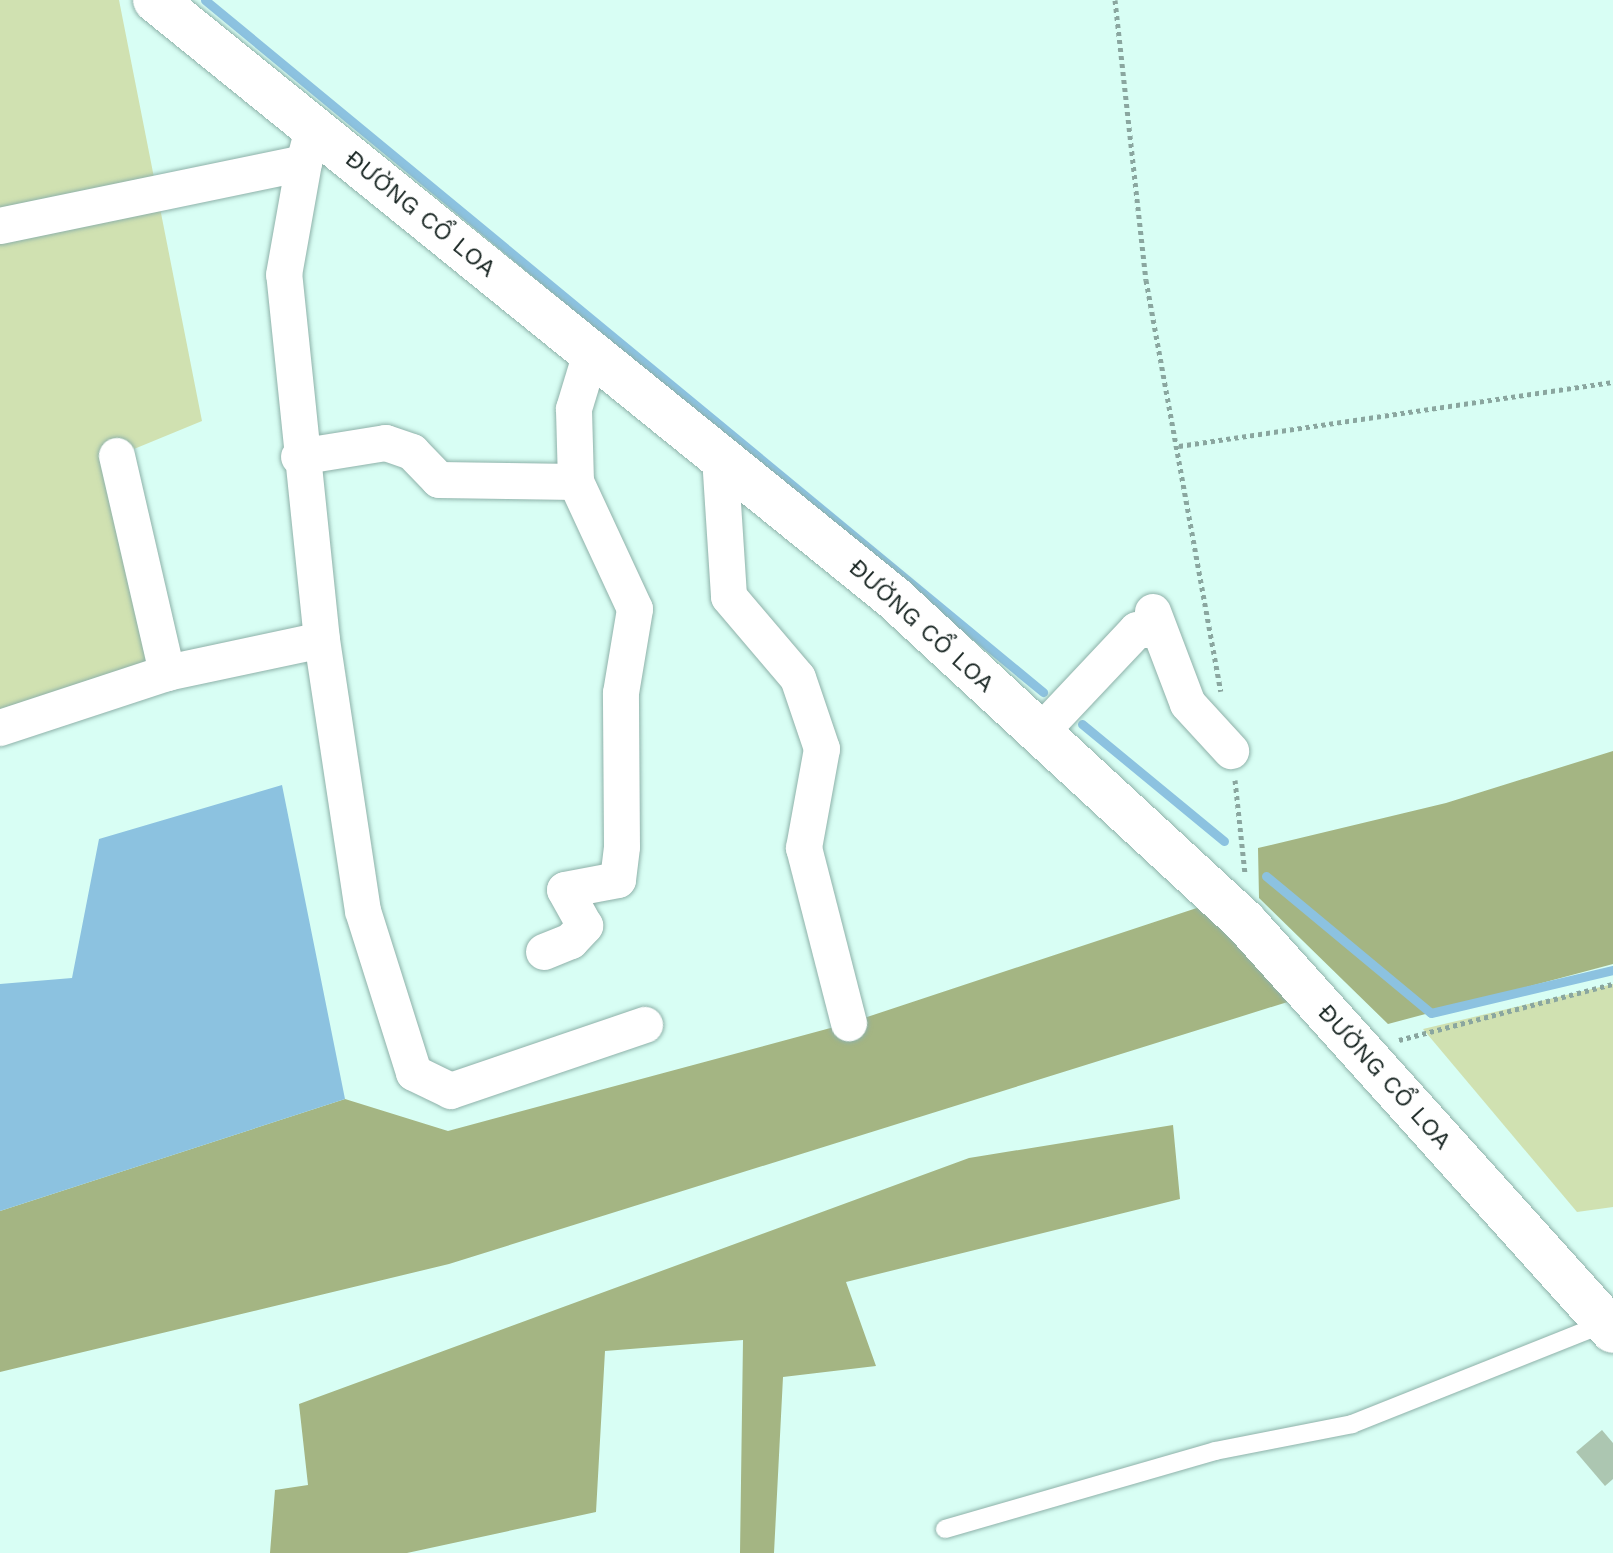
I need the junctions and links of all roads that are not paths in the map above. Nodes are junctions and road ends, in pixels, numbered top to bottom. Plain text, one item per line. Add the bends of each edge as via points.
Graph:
1 (155, 0) edge
2 (309, 146) junction
3 (0, 226) edge
4 (591, 353) junction
5 (117, 456) dead end
6 (299, 457) junction
7 (720, 457) junction
8 (576, 482) junction
9 (322, 640) junction
10 (167, 673) junction
11 (0, 728) edge
12 (1040, 733) junction
13 (1231, 751) road end
14 (544, 952) dead end
15 (849, 1023) dead end
16 (645, 1025) dead end
17 (1609, 1327) edge
18 (945, 1529) dead end

1 - 2 street, ĐƯỜNG CỔ LOA
2 - 3 street
2 - 4 street, ĐƯỜNG CỔ LOA
2 - 6 street via 284,275
4 - 7 street, ĐƯỜNG CỔ LOA
4 - 8 street via 574,409
5 - 10 street
6 - 8 street via 386,443 412,452 439,480
6 - 9 street
7 - 12 street, ĐƯỜNG CỔ LOA via 894,598
7 - 15 street via 729,597 798,678 822,749 804,848
8 - 14 street via 635,609 621,693 622,847 618,880 565,890 585,926 571,941
9 - 10 street
9 - 16 street via 363,911 414,1073 451,1091
10 - 11 street
12 - 13 street via 1137,630 1156,621 1188,704
12 - 17 street, ĐƯỜNG CỔ LOA via 1245,922
17 - 18 lane via 1352,1424 1215,1451

